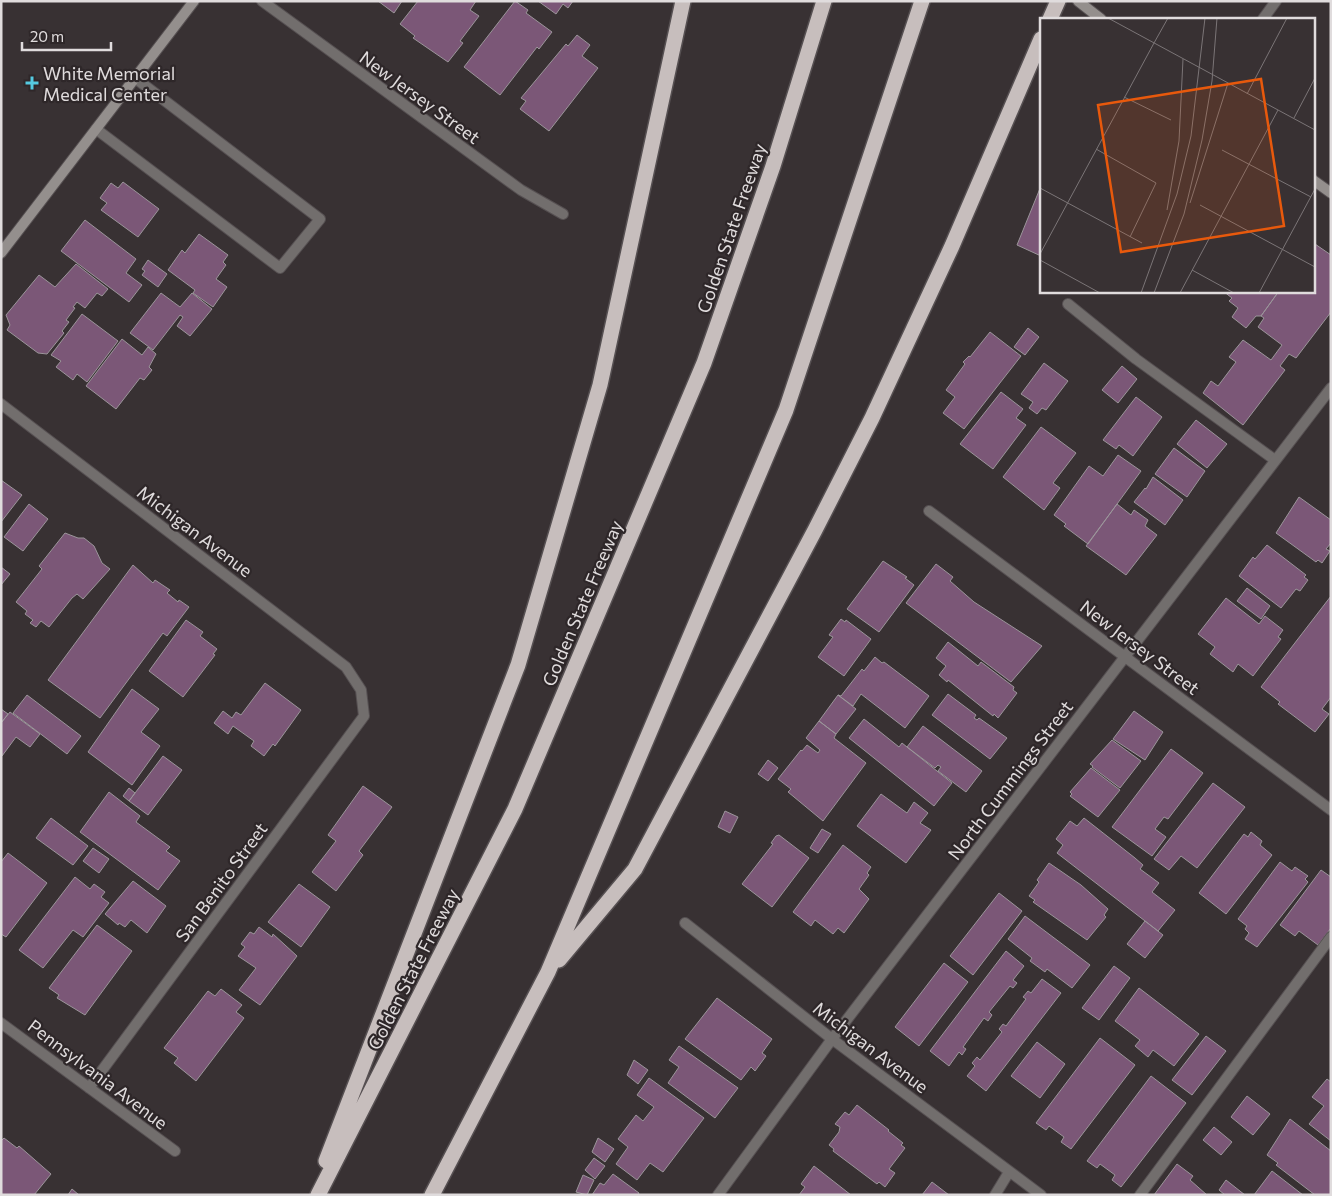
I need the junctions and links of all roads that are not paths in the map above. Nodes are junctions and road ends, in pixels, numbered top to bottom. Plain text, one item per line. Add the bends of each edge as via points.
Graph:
1 (194, 1) edge
2 (262, 1) edge
3 (684, 1) edge
4 (824, 1) edge
5 (922, 1) edge
6 (1058, 1) edge
7 (1078, 1) edge
8 (1276, 1) edge
9 (1050, 18) edge
10 (1100, 18) edge
11 (1264, 18) edge
12 (1040, 41) edge
13 (134, 78) junction
14 (96, 129) junction
15 (1314, 181) edge
16 (1331, 193) edge
17 (563, 214) dead end
18 (1, 253) edge
19 (1068, 304) dead end
20 (1331, 388) edge
21 (1, 404) edge
22 (1275, 460) junction
23 (929, 512) dead end
24 (1125, 656) junction
25 (361, 690) joint
26 (1331, 810) edge
27 (685, 923) dead end
28 (1331, 937) edge
29 (548, 972) junction
30 (1, 1023) edge
31 (832, 1040) junction
32 (89, 1088) junction
33 (175, 1152) dead end
34 (1009, 1172) junction
35 (313, 1195) edge
36 (318, 1195) edge
37 (432, 1195) edge
38 (718, 1195) edge
39 (995, 1195) edge
40 (1040, 1195) edge
41 (1140, 1195) edge

1 - 13 street
2 - 17 street, New Jersey Street via 521,190
3 - 35 highway via 600,385 518,665
4 - 36 highway, Golden State Freeway via 774,166 704,363 527,782
5 - 29 highway via 786,410
6 - 9 highway
7 - 10 street
8 - 11 street
12 - 29 highway via 952,246 872,418 806,548 635,869
13 - 14 street
13 - 14 street via 320,219 280,268
14 - 18 street
15 - 16 street
19 - 22 street via 1136,359
20 - 22 street, North Cummings Street
21 - 25 street, Michigan Avenue via 346,666
22 - 24 street, North Cummings Street
23 - 24 street, New Jersey Street
24 - 26 street, New Jersey Street
24 - 31 street, North Cummings Street
25 - 32 street, San Benito Street via 364,716
27 - 31 street, Michigan Avenue
28 - 41 street
29 - 37 highway
30 - 32 street, Pennsylvania Avenue
31 - 34 street, Michigan Avenue
31 - 38 street, North Cummings Street
32 - 33 street, Pennsylvania Avenue
34 - 39 street
34 - 40 street, Michigan Avenue

